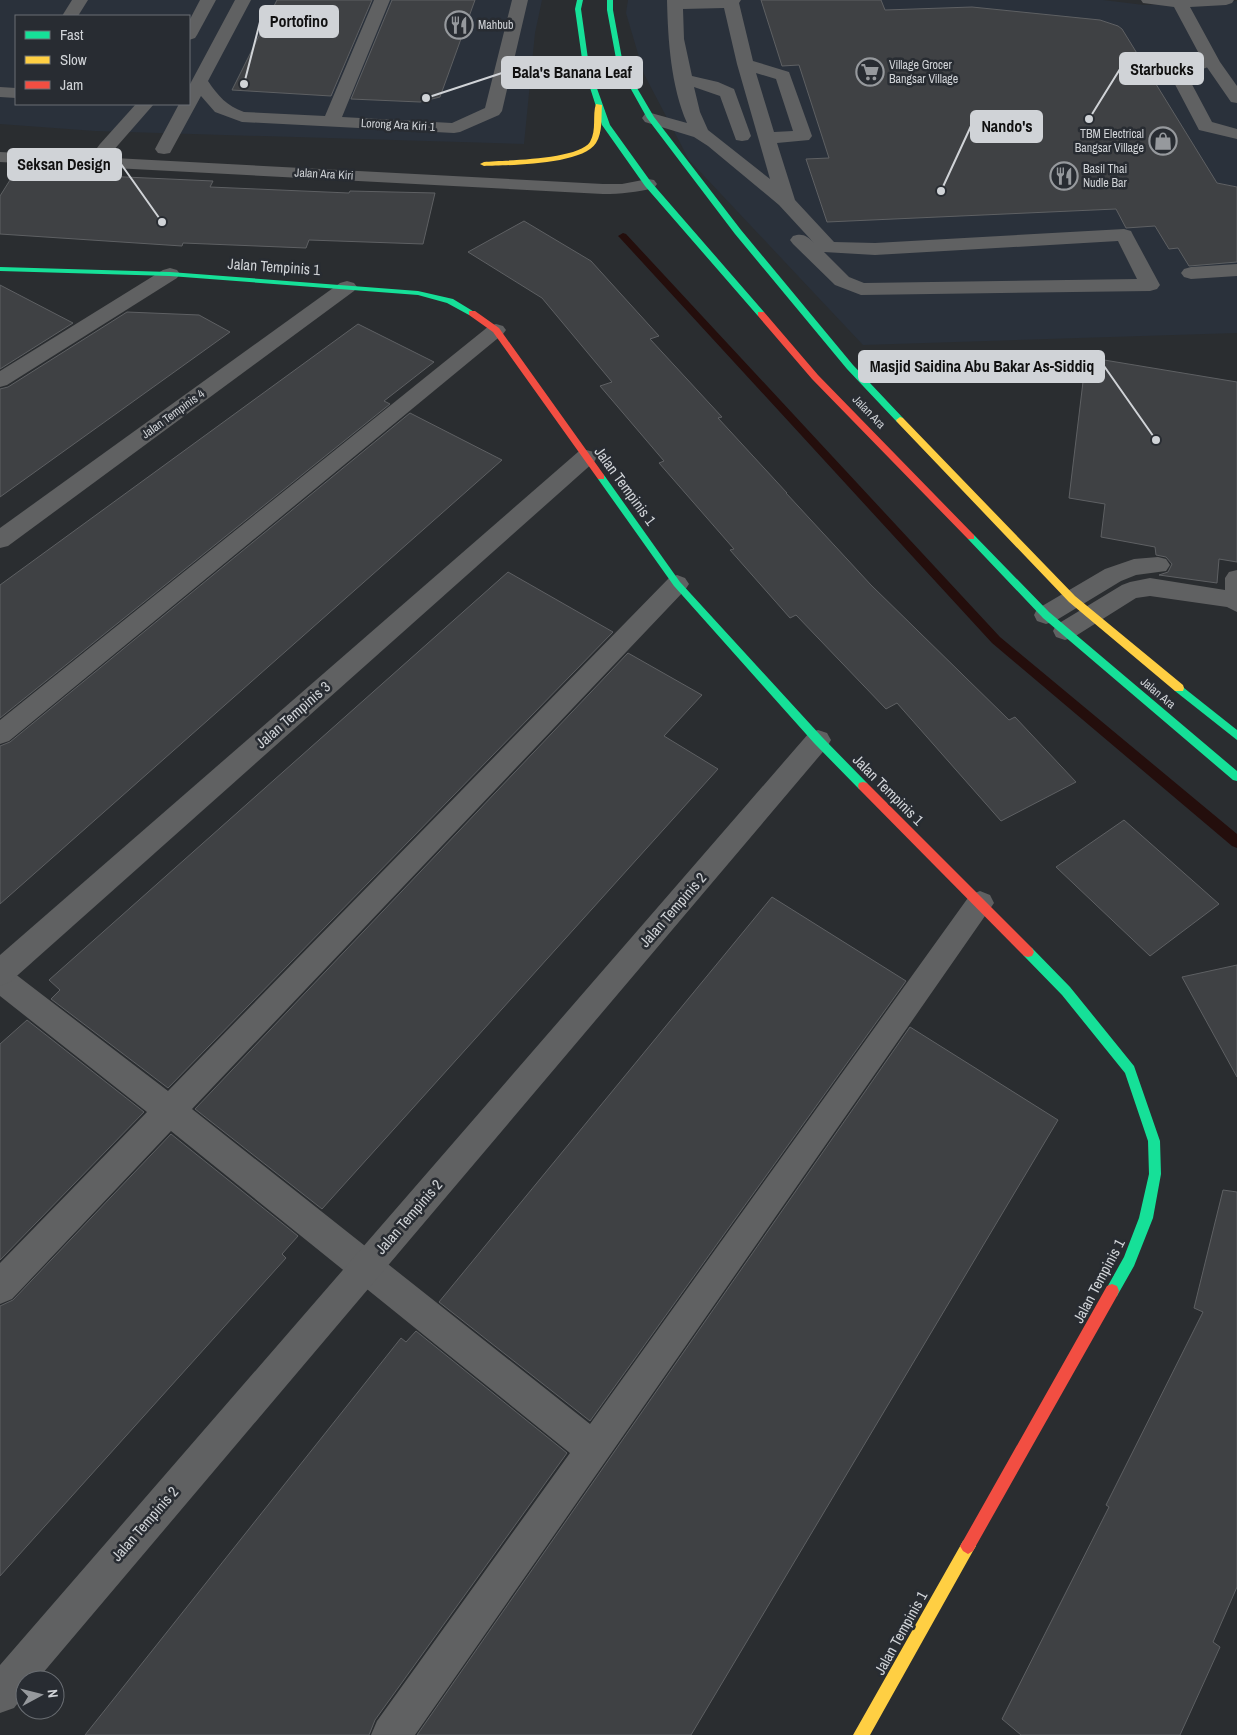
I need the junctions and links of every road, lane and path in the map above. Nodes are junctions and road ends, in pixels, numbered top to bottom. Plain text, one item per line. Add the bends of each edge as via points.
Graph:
1 (80, 0) edge
2 (208, 0) edge
3 (243, 0) edge
4 (382, 0) edge
5 (520, 0) edge
6 (580, 0) edge
7 (610, 0) edge
8 (1149, 0) edge
9 (1223, 0) edge
10 (1178, 1) edge
11 (676, 2) edge
12 (732, 2) edge
13 (71, 15) edge
14 (190, 33) edge
15 (1210, 60) junction
16 (745, 64) junction
17 (684, 79) junction
18 (200, 81) junction
19 (1234, 89) edge
20 (0, 92) edge
21 (15, 93) edge
22 (190, 99) edge
23 (598, 104) junction
24 (187, 105) edge
25 (136, 106) edge
26 (651, 118) junction
27 (331, 122) junction
28 (700, 133) junction
29 (1237, 134) edge
30 (742, 136) dead end
31 (766, 138) junction
32 (0, 142) edge
33 (106, 148) junction
34 (164, 149) junction
35 (184, 150) dead end
36 (0, 157) edge
37 (465, 163) dead end
38 (484, 164) junction
39 (637, 168) junction
40 (651, 180) junction
41 (698, 200) dead end
42 (786, 201) junction
43 (738, 232) junction
44 (800, 240) dead end
45 (0, 269) edge
46 (1237, 270) edge
47 (170, 274) junction
48 (1237, 287) edge
49 (347, 288) junction
50 (496, 330) junction
51 (0, 380) edge
52 (586, 457) junction
53 (0, 540) edge
54 (1158, 565) dead end
55 (678, 584) junction
56 (1234, 589) edge
57 (1072, 599) junction
58 (1046, 615) junction
59 (1091, 615) junction
60 (1065, 631) junction
61 (0, 734) edge
62 (1237, 736) edge
63 (818, 740) junction
64 (1237, 777) edge
65 (980, 903) junction
66 (0, 973) edge
67 (0, 979) edge
68 (170, 1111) junction
69 (366, 1268) junction
70 (0, 1287) edge
71 (593, 1449) junction
72 (0, 1694) edge
73 (391, 1735) edge
74 (861, 1735) edge

1 - 13 street
2 - 14 street
3 - 18 street
4 - 27 street
5 - 27 street, Lorong Ara Kiri 1 via 493,111 454,128
6 - 23 street via 578,10 586,66
7 - 26 street, Jalan Ara via 620,64
8 - 10 street
9 - 10 street
10 - 15 street
11 - 12 street
11 - 17 street via 676,40
12 - 16 street
15 - 19 street
15 - 29 street via 1177,73 1206,126
16 - 31 street
16 - 31 street via 783,76 803,136
17 - 28 street via 691,112
17 - 30 street via 728,93
18 - 22 street
18 - 27 street, Lorong Ara Kiri 1 via 212,101 224,111 242,118
20 - 21 street
23 - 38 street via 596,135 590,147 557,158
23 - 39 street via 606,125
24 - 34 street
25 - 33 street
26 - 28 street
26 - 43 street, Jalan Ara
28 - 42 street
31 - 42 street
32 - 33 street
33 - 34 street
34 - 35 street
36 - 40 street, Jalan Ara Kiri via 603,189 622,189
37 - 38 street
38 - 39 street via 600,177
39 - 40 street
40 - 58 street, Jalan Ara via 815,377
41 - 43 street
42 - 44 street via 829,248 875,249 1124,235 1150,284 860,289 842,281
43 - 57 street, Jalan Ara via 850,366
45 - 47 street, Jalan Tempinis 1
46 - 48 street via 1196,281
47 - 49 street, Jalan Tempinis 1
47 - 51 street
49 - 50 street, Jalan Tempinis 1 via 418,293 450,301
49 - 53 street, Jalan Tempinis 4
50 - 52 street, Jalan Tempinis 1
50 - 61 street
52 - 55 street, Jalan Tempinis 1
52 - 66 street, Jalan Tempinis 3
54 - 57 street via 1114,575
55 - 63 street, Jalan Tempinis 1
55 - 68 street
56 - 59 street via 1150,586 1130,591
57 - 58 street
57 - 59 street, Jalan Ara
58 - 60 street, Jalan Ara
59 - 60 street
59 - 62 street, Jalan Ara
60 - 64 street, Jalan Ara
63 - 65 street, Jalan Tempinis 1
63 - 69 street, Jalan Tempinis 2
65 - 71 street
65 - 74 street, Jalan Tempinis 1 via 1066,991 1130,1070 1154,1141 1155,1174 1146,1218 1129,1261
67 - 68 street
68 - 69 street
68 - 70 street
69 - 71 street
69 - 72 street, Jalan Tempinis 2
71 - 73 street

